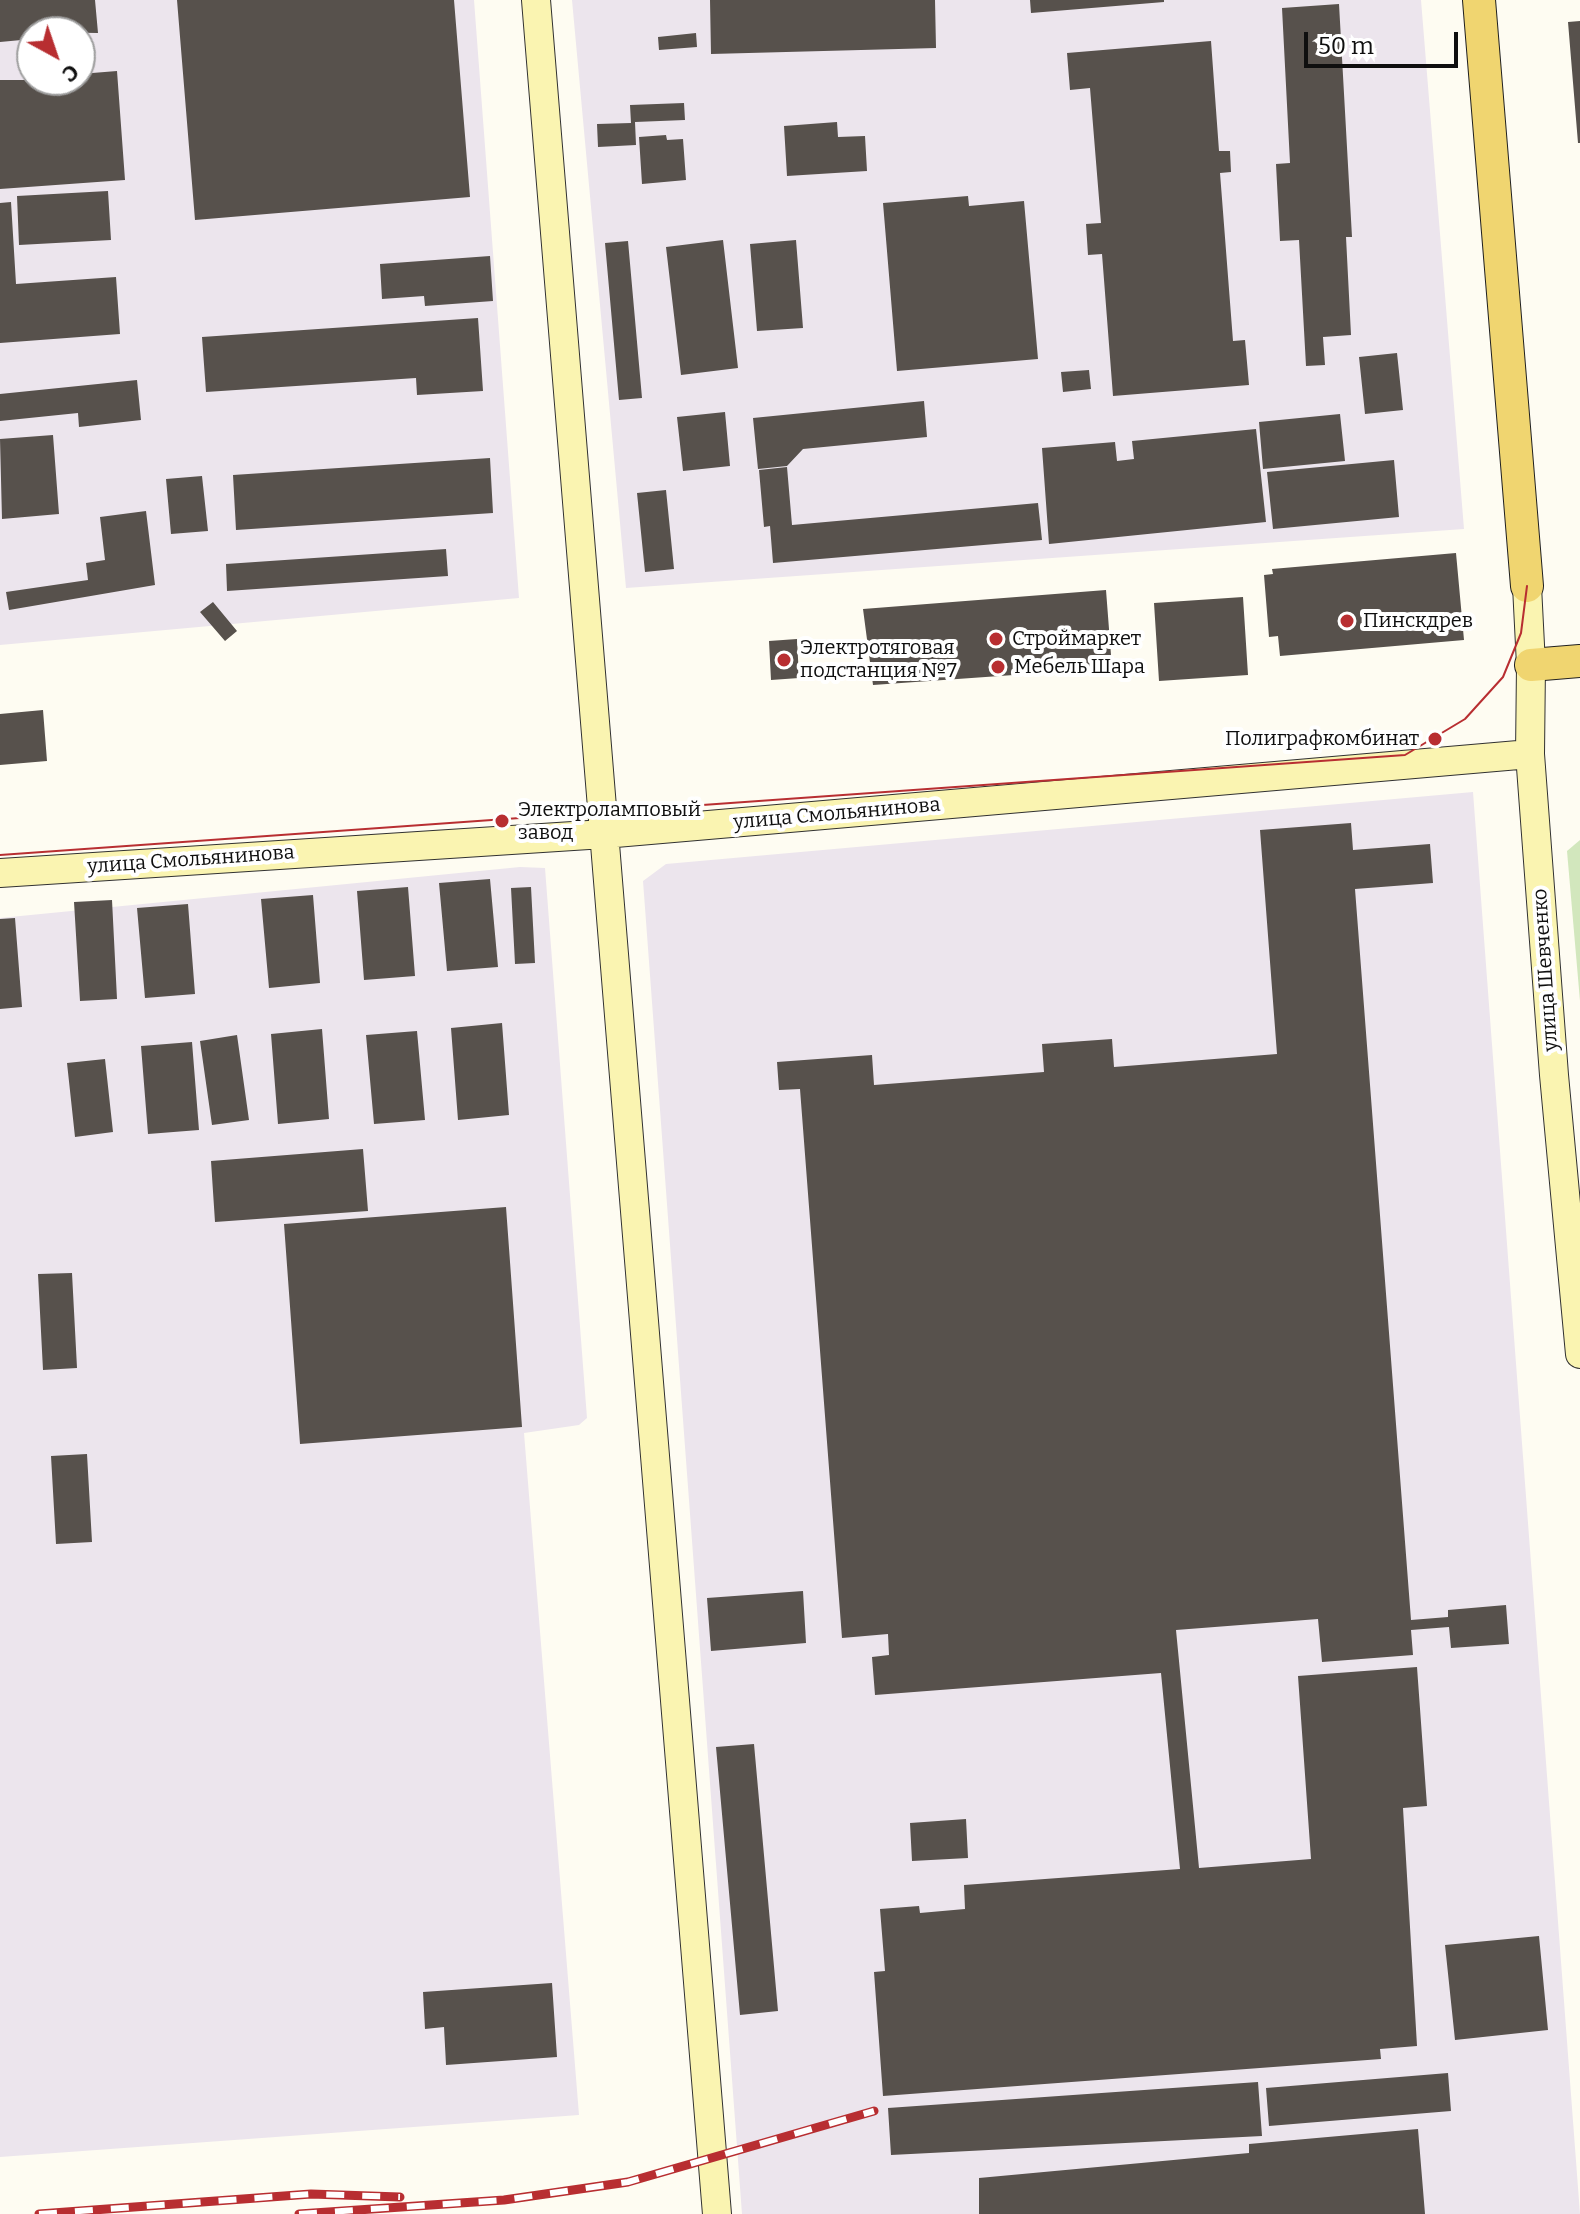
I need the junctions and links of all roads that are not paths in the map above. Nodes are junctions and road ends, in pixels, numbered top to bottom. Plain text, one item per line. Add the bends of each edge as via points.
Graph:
1 (536, 0) edge
2 (1479, 0) edge
3 (1527, 586) joint
4 (1580, 661) edge
5 (1531, 665) junction
6 (1530, 754) junction
7 (604, 834) junction
8 (0, 873) edge
9 (1580, 1354) edge
10 (717, 2214) edge

1 - 7 street
2 - 3 main road
3 - 5 street, улица Шевченко
4 - 5 main road
5 - 6 street, улица Шевченко
6 - 7 street, улица Смольянинова
6 - 9 street, улица Шевченко
7 - 8 street, улица Смольянинова
7 - 10 street

